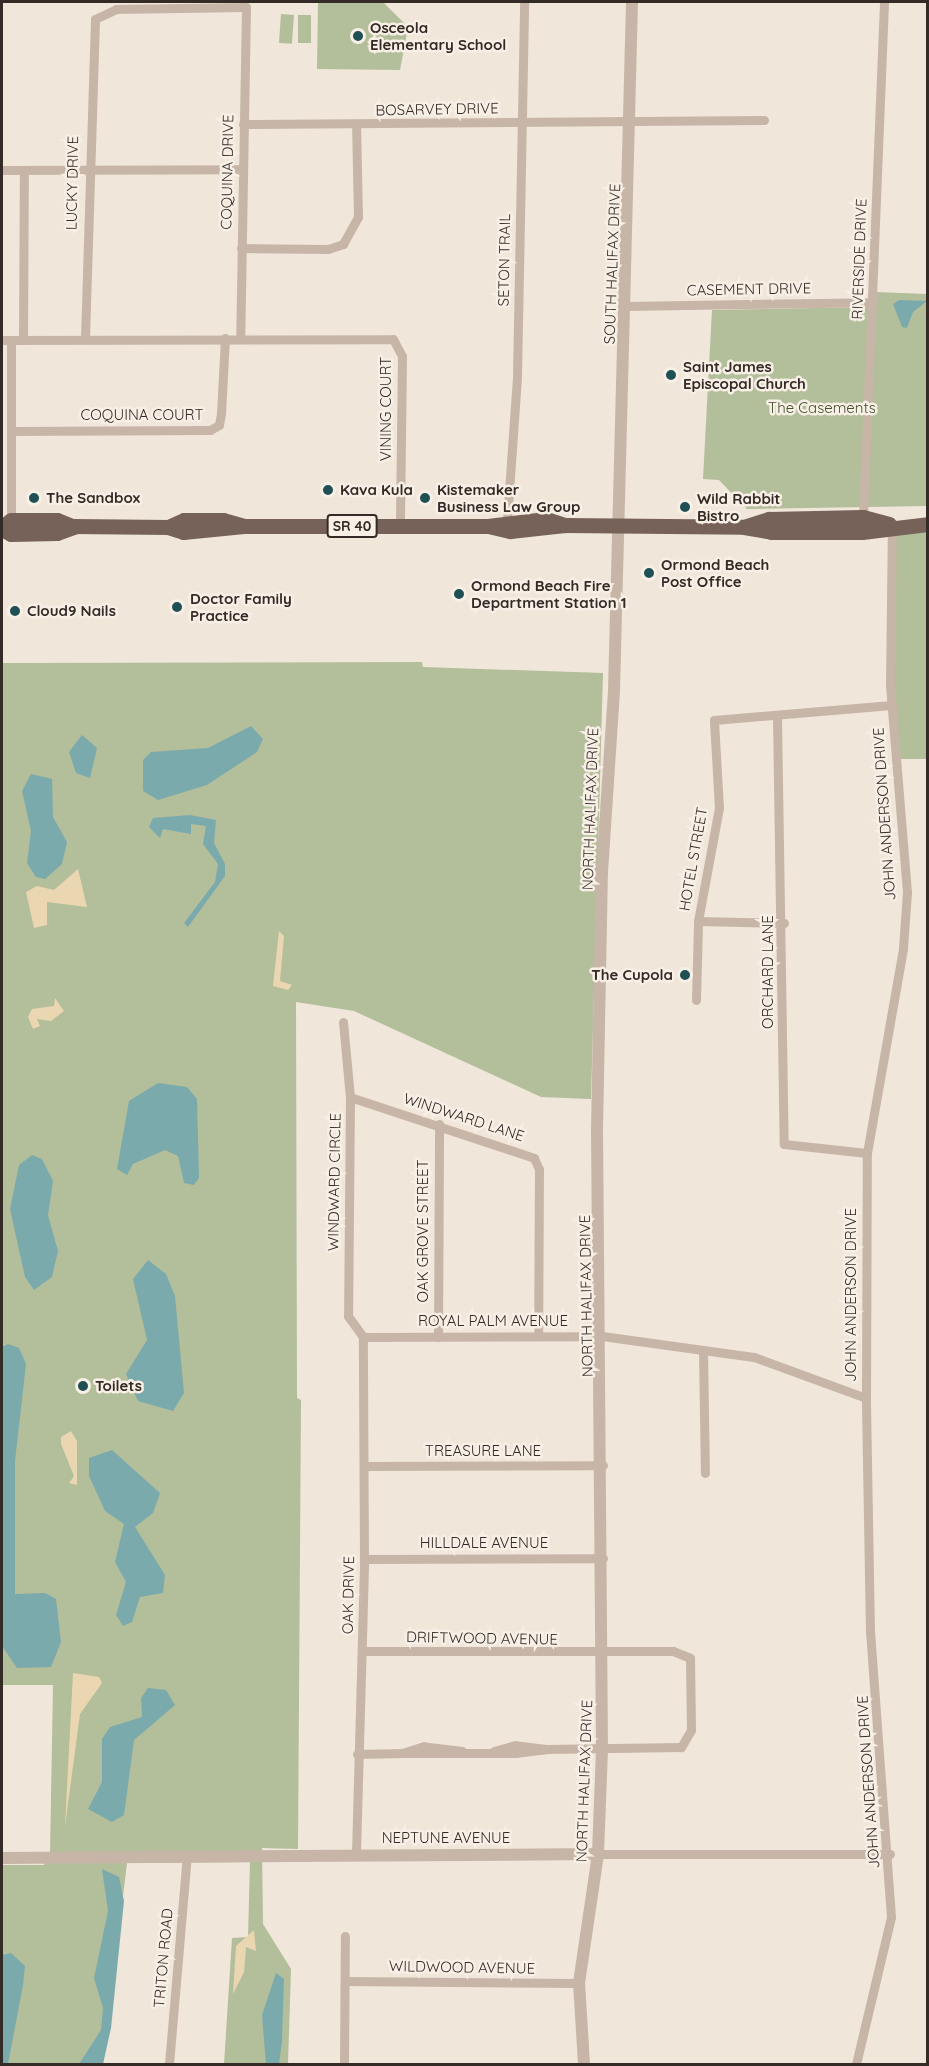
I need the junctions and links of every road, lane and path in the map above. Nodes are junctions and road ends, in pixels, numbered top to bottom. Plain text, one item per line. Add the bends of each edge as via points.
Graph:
1 (524, 2) edge
2 (632, 2) edge
3 (885, 2) edge
4 (93, 28) joint
5 (764, 120) dead end
6 (630, 122) junction
7 (522, 123) junction
8 (243, 124) junction
9 (356, 125) junction
10 (241, 169) junction
11 (86, 170) junction
12 (2, 171) edge
13 (24, 171) junction
14 (241, 248) junction
15 (872, 302) junction
16 (626, 306) junction
17 (86, 338) junction
18 (225, 338) junction
19 (240, 338) junction
20 (23, 340) junction
21 (6, 341) edge
22 (12, 431) junction
23 (863, 517) junction
24 (507, 519) junction
25 (927, 524) edge
26 (5, 525) edge
27 (565, 525) junction
28 (892, 525) junction
29 (400, 526) junction
30 (488, 526) junction
31 (616, 526) junction
32 (744, 527) junction
33 (818, 531) junction
34 (891, 705) junction
35 (777, 718) junction
36 (698, 921) junction
37 (784, 923) junction
38 (696, 1000) dead end
39 (343, 1022) dead end
40 (350, 1096) junction
41 (439, 1124) junction
42 (867, 1153) junction
43 (538, 1336) junction
44 (602, 1336) junction
45 (363, 1337) junction
46 (438, 1337) junction
47 (703, 1350) junction
48 (866, 1398) junction
49 (603, 1465) junction
50 (364, 1466) junction
51 (705, 1473) dead end
52 (603, 1558) junction
53 (364, 1559) junction
54 (362, 1651) junction
55 (601, 1652) junction
56 (602, 1750) junction
57 (357, 1754) junction
58 (356, 1853) junction
59 (187, 1854) junction
60 (598, 1854) junction
61 (890, 1854) junction
62 (2, 1858) edge
63 (345, 1936) dead end
64 (345, 1981) junction
65 (579, 1983) junction
66 (169, 2064) edge
67 (344, 2064) edge
68 (584, 2064) edge
69 (856, 2064) edge

1 - 7 street, SETON TRAIL
2 - 6 street, SOUTH HALIFAX DRIVE
3 - 15 street, RIVERSIDE DRIVE
4 - 8 street, COQUINA DRIVE via 95,19 116,9 246,7
4 - 11 street, LUCKY DRIVE
5 - 6 street, BOSARVEY DRIVE
6 - 7 street, BOSARVEY DRIVE
6 - 16 street, SOUTH HALIFAX DRIVE
7 - 9 street, BOSARVEY DRIVE
7 - 24 street, SETON TRAIL via 517,376
8 - 9 street, BOSARVEY DRIVE
8 - 10 street, COQUINA DRIVE
9 - 14 street via 358,217 343,244 328,249
10 - 11 street
10 - 14 street, COQUINA DRIVE
11 - 13 street
11 - 17 street, LUCKY DRIVE
12 - 13 street
13 - 20 street
14 - 19 street, COQUINA DRIVE
15 - 16 street, CASEMENT DRIVE
15 - 23 street, RIVERSIDE DRIVE
16 - 31 street, SOUTH HALIFAX DRIVE
17 - 18 street
17 - 20 street
18 - 19 street
18 - 22 street, COQUINA COURT via 221,414 219,425 210,430
19 - 29 street, VINING COURT via 384,337 400,346
20 - 21 street
21 - 22 street
22 - 26 street
23 - 28 main road, SR 40
23 - 32 main road, SR 40 via 769,519
23 - 33 main road via 849,527
24 - 27 main road, SR 40
24 - 30 main road, SR 40
25 - 28 main road, SR 40
26 - 29 main road, SR 40 via 11,534 57,533 75,526 168,526 203,520 244,526
27 - 30 main road, SR 40 via 546,532
27 - 31 main road, SR 40
28 - 33 main road, SR 40 via 862,532
28 - 34 street, JOHN ANDERSON DRIVE
29 - 30 main road, SR 40
31 - 32 main road, SR 40
31 - 44 street, NORTH HALIFAX DRIVE via 614,690 608,719 598,1015
32 - 33 main road, SR 40 via 771,532
34 - 35 street, HOTEL STREET
34 - 42 street, JOHN ANDERSON DRIVE via 906,903 903,948
35 - 36 street, HOTEL STREET via 714,720 719,808
35 - 37 street, ORCHARD LANE
36 - 37 street
36 - 38 street, HOTEL STREET
37 - 42 street, ORCHARD LANE via 784,1144
39 - 40 street, WINDWARD CIRCLE
40 - 41 street, WINDWARD LANE
40 - 45 street, WINDWARD CIRCLE via 348,1316
41 - 43 street, WINDWARD LANE via 534,1158 539,1169
41 - 46 street, OAK GROVE STREET
42 - 48 street, JOHN ANDERSON DRIVE
43 - 44 street, ROYAL PALM AVENUE
43 - 46 street, ROYAL PALM AVENUE
44 - 47 street, ROYAL PALM AVENUE
44 - 49 street, NORTH HALIFAX DRIVE
45 - 46 street, ROYAL PALM AVENUE
45 - 50 street, OAK DRIVE
47 - 48 street, ROYAL PALM AVENUE via 754,1357
47 - 51 street
48 - 61 street, JOHN ANDERSON DRIVE via 870,1633
49 - 50 street, TREASURE LANE
49 - 52 street, NORTH HALIFAX DRIVE
50 - 53 street, OAK DRIVE
52 - 53 street, HILLDALE AVENUE
52 - 55 street, NORTH HALIFAX DRIVE
53 - 54 street, OAK DRIVE
54 - 55 street, DRIFTWOOD AVENUE
54 - 57 street, OAK DRIVE
55 - 56 street, NORTH HALIFAX DRIVE
55 - 56 street, DRIFTWOOD AVENUE via 678,1651 692,1666 691,1730 685,1744 670,1750
56 - 57 street, DRIFTWOOD AVENUE via 462,1751 424,1746 403,1753
56 - 60 street, NORTH HALIFAX DRIVE
57 - 58 street, OAK DRIVE
58 - 59 street, NEPTUNE AVENUE
58 - 60 street, NEPTUNE AVENUE
59 - 62 street, NEPTUNE AVENUE
59 - 66 street, TRITON ROAD
60 - 61 street, NEPTUNE AVENUE
60 - 65 street, NORTH HALIFAX DRIVE
61 - 69 street, JOHN ANDERSON DRIVE via 891,1917
63 - 64 street
64 - 65 street, WILDWOOD AVENUE
64 - 67 street
65 - 68 street, NORTH HALIFAX DRIVE

